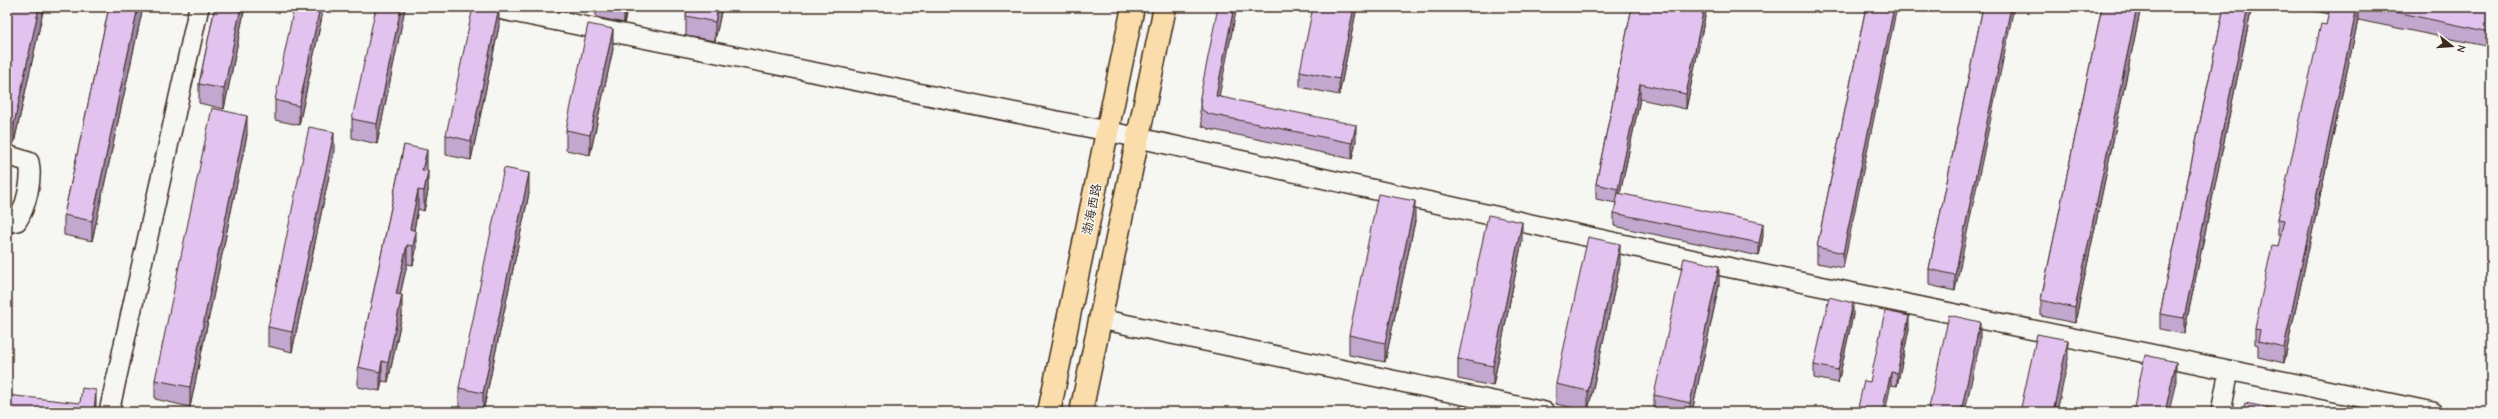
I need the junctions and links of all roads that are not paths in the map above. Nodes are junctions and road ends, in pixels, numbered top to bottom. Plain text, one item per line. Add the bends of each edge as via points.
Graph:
1 (199, 7) edge
2 (488, 7) edge
3 (1133, 7) edge
4 (1165, 7) edge
5 (537, 12) edge
6 (1107, 131) junction
7 (1138, 138) junction
8 (7, 155) edge
9 (7, 224) edge
10 (1100, 319) junction
11 (2229, 370) junction
12 (109, 412) edge
13 (1049, 412) edge
14 (1081, 412) edge
15 (1545, 412) edge
16 (2221, 412) edge
17 (2434, 412) edge

1 - 12 street
2 - 5 street
3 - 6 main road, 渤海西路
4 - 7 main road
5 - 6 street
6 - 7 street
6 - 13 main road, 渤海西路
7 - 10 main road
7 - 11 street via 1722,266
8 - 9 street via 29,162 31,170 22,214 17,222
10 - 14 main road
10 - 15 street
11 - 16 street
11 - 17 street

